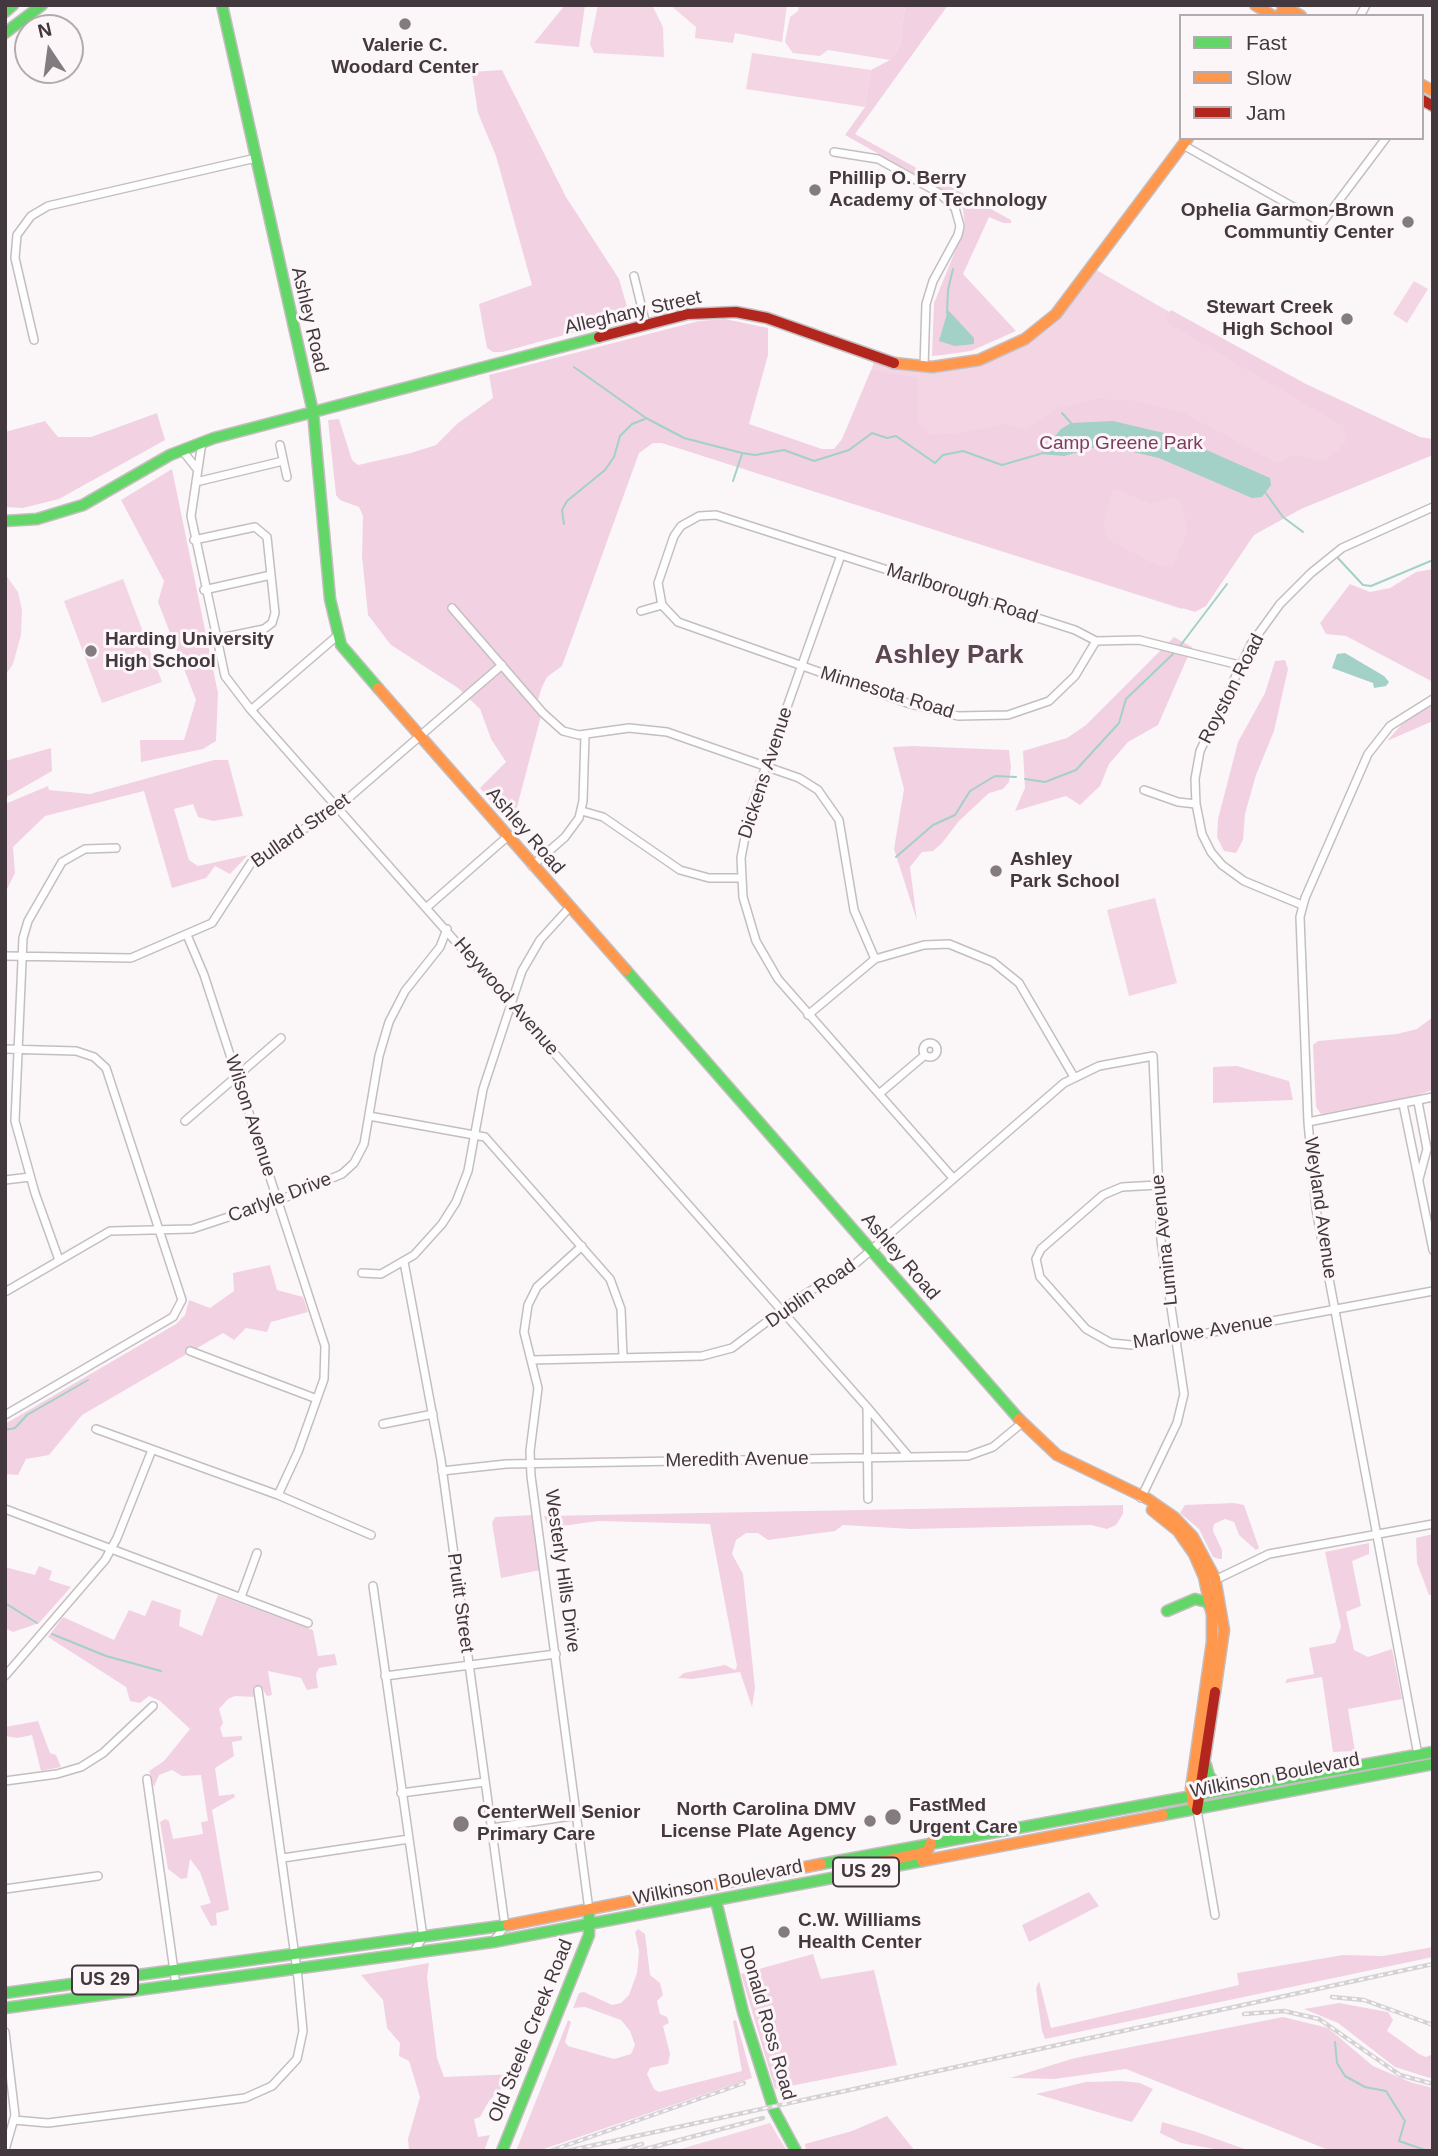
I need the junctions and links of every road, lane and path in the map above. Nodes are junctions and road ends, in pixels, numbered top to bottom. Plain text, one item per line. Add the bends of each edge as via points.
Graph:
1 (13, 5) edge
2 (42, 5) edge
3 (222, 5) edge
4 (5, 12) edge
5 (5, 33) edge
6 (1384, 140) edge
7 (1185, 141) edge
8 (834, 152) dead end
9 (256, 158) junction
10 (634, 276) dead end
11 (646, 325) junction
12 (34, 340) dead end
13 (924, 367) junction
14 (313, 412) junction
15 (202, 442) junction
16 (280, 445) dead end
17 (182, 450) junction
18 (283, 461) junction
19 (197, 470) junction
20 (287, 477) dead end
21 (196, 482) junction
22 (1433, 507) edge
23 (5, 522) edge
24 (194, 540) junction
25 (841, 555) junction
26 (271, 575) junction
27 (204, 590) junction
28 (662, 605) junction
29 (452, 608) dead end
30 (641, 611) dead end
31 (337, 636) junction
32 (216, 639) junction
33 (1096, 641) junction
34 (502, 665) junction
35 (1239, 665) junction
36 (802, 666) junction
37 (1433, 699) edge
38 (251, 710) junction
39 (585, 735) junction
40 (420, 738) junction
41 (766, 767) junction
42 (1144, 790) dead end
43 (1196, 804) junction
44 (338, 807) junction
45 (582, 811) junction
46 (507, 837) junction
47 (116, 848) dead end
48 (532, 866) junction
49 (741, 878) junction
50 (1302, 905) junction
51 (426, 908) junction
52 (569, 908) junction
53 (447, 929) junction
54 (187, 935) junction
55 (5, 956) edge
56 (22, 957) junction
57 (875, 959) junction
58 (511, 1003) junction
59 (808, 1014) junction
60 (281, 1038) dead end
61 (5, 1049) edge
62 (19, 1050) junction
63 (925, 1055) dead end
64 (1153, 1056) joint
65 (237, 1076) junction
66 (1074, 1077) junction
67 (879, 1094) junction
68 (1433, 1097) edge
69 (1418, 1101) junction
70 (1403, 1104) junction
71 (369, 1116) junction
72 (185, 1121) dead end
73 (1308, 1122) junction
74 (475, 1133) junction
75 (30, 1177) junction
76 (953, 1178) junction
77 (5, 1180) edge
78 (1419, 1181) junction
79 (1158, 1185) junction
80 (277, 1201) junction
81 (161, 1232) junction
82 (582, 1246) junction
83 (871, 1250) junction
84 (1433, 1250) edge
85 (59, 1260) junction
86 (404, 1262) junction
87 (362, 1273) dead end
88 (5, 1292) edge
89 (1433, 1292) edge
90 (1335, 1310) junction
91 (782, 1311) junction
92 (1176, 1339) junction
93 (190, 1351) dead end
94 (623, 1357) junction
95 (531, 1360) junction
96 (317, 1399) junction
97 (867, 1407) junction
98 (433, 1414) junction
99 (5, 1415) edge
100 (1022, 1423) junction
101 (383, 1424) dead end
102 (96, 1429) dead end
103 (152, 1450) junction
104 (909, 1457) junction
105 (868, 1458) junction
106 (530, 1464) junction
107 (442, 1471) junction
108 (278, 1495) junction
109 (1141, 1497) junction
110 (868, 1499) dead end
111 (5, 1509) edge
112 (1433, 1524) edge
113 (1377, 1534) junction
114 (371, 1535) dead end
115 (111, 1549) junction
116 (257, 1553) dead end
117 (1211, 1582) junction
118 (373, 1586) dead end
119 (241, 1597) junction
120 (1212, 1610) junction
121 (1167, 1611) dead end
122 (309, 1623) dead end
123 (556, 1654) junction
124 (469, 1665) junction
125 (5, 1676) edge
126 (385, 1676) junction
127 (258, 1690) dead end
128 (153, 1706) dead end
129 (1433, 1752) edge
130 (1418, 1755) junction
131 (1206, 1756) junction
132 (1433, 1758) edge
133 (1427, 1765) edge
134 (147, 1779) dead end
135 (1348, 1780) junction
136 (5, 1782) edge
137 (485, 1782) junction
138 (1237, 1787) junction
139 (401, 1793) junction
140 (1196, 1795) junction
141 (1196, 1810) junction
142 (579, 1815) junction
143 (492, 1828) junction
144 (409, 1839) junction
145 (931, 1843) junction
146 (283, 1858) junction
147 (783, 1872) junction
148 (99, 1876) dead end
149 (838, 1877) junction
150 (5, 1889) edge
151 (716, 1901) junction
152 (589, 1910) junction
153 (1215, 1915) dead end
154 (591, 1924) junction
155 (505, 1926) junction
156 (423, 1937) junction
157 (493, 1942) junction
158 (413, 1953) junction
159 (295, 1955) junction
160 (297, 1969) junction
161 (174, 1971) junction
162 (176, 1985) junction
163 (5, 1993) edge
164 (5, 2008) edge
165 (5, 2032) edge
166 (14, 2120) junction
167 (5, 2150) edge
168 (502, 2151) edge
169 (796, 2151) edge

1 - 4 main road
2 - 5 main road
3 - 9 main road, Ashley Road
6 - 7 street via 1322,223
7 - 13 main road, Alleghany Street via 1069,299 1041,327 1010,348 979,360
8 - 13 street via 878,159 939,193 955,208 958,235 926,304
9 - 12 street via 48,206 31,216 17,234 15,258
9 - 14 main road, Ashley Road
10 - 11 street
11 - 13 main road, Alleghany Street via 706,312 749,314 880,360
11 - 14 main road, Alleghany Street
14 - 15 main road, Alleghany Street
14 - 31 main road, Ashley Road
15 - 17 main road, Alleghany Street
15 - 19 street, Heywood Avenue
16 - 18 street
17 - 19 street
17 - 23 main road, Alleghany Street via 83,505 37,519
18 - 20 street
18 - 21 street
19 - 21 street, Heywood Avenue
21 - 24 street, Heywood Avenue via 190,511
22 - 35 street, Royston Road via 1360,537 1328,558 1280,604
24 - 26 street via 250,527 261,530 267,537
24 - 27 street, Heywood Avenue
25 - 28 street, Marlborough Road via 716,515 699,516 674,536 659,578
25 - 33 street, Marlborough Road
25 - 36 street, Dickens Avenue
26 - 27 street
26 - 32 street via 275,613 271,625
27 - 32 street, Heywood Avenue
28 - 30 street
28 - 36 street, Minnesota Road via 678,622
29 - 34 street
31 - 38 street
31 - 40 main road, Ashley Road via 351,659
32 - 38 street, Heywood Avenue via 225,676
33 - 35 street, Marlborough Road via 1139,640
33 - 36 street, Minnesota Road via 1075,676 1049,701 1023,712 991,717 932,711
34 - 39 street via 555,725
34 - 40 street, Bullard Street
35 - 43 street, Royston Road via 1200,751
36 - 41 street, Dickens Avenue
37 - 50 street, Weyland Avenue via 1390,726 1368,754
38 - 44 street, Heywood Avenue
39 - 41 street via 629,728 659,730
39 - 45 street
40 - 44 street, Bullard Street
40 - 46 main road, Ashley Road
41 - 49 street, Dickens Avenue via 747,823
41 - 57 street via 809,783 832,806 842,830 853,910
42 - 43 street
43 - 50 street, Royston Road via 1206,844 1222,865 1244,881
44 - 51 street, Heywood Avenue
44 - 54 street, Bullard Street via 251,863 217,918
45 - 48 street via 565,837
45 - 49 street via 603,817 680,870 709,878
46 - 48 main road, Ashley Road
46 - 51 street
47 - 56 street via 85,849 62,862 26,927
48 - 52 main road, Ashley Road
49 - 59 street, Dickens Avenue via 751,929 764,958
50 - 73 street, Weyland Avenue
51 - 53 street, Heywood Avenue
52 - 58 street via 535,947
52 - 83 main road, Ashley Road
53 - 58 street, Heywood Avenue
53 - 71 street, Carlyle Drive via 440,947 405,991 389,1022
54 - 56 street, Bullard Street via 131,958
54 - 65 street, Wilson Avenue
55 - 56 street, Bullard Street
56 - 62 street
57 - 59 street
57 - 66 street via 943,943 999,966 1028,995
58 - 74 street via 483,1089
58 - 91 street, Heywood Avenue
59 - 67 street, Dickens Avenue
60 - 65 street
61 - 62 street
62 - 75 street via 15,1121
62 - 81 street via 76,1051 94,1057 106,1068
63 - 67 street
64 - 66 street, Dublin Road via 1119,1061
64 - 79 street, Lumina Avenue
65 - 72 street
65 - 80 street, Wilson Avenue
66 - 76 street, Dublin Road
67 - 76 street, Dickens Avenue
68 - 69 street
69 - 70 street
69 - 78 street via 1427,1149
70 - 73 street
70 - 78 street
71 - 74 street
71 - 80 street, Carlyle Drive via 360,1154 346,1171
73 - 90 street, Weyland Avenue via 1313,1189
74 - 82 street via 499,1151
74 - 86 street via 456,1202 431,1238
75 - 77 street
75 - 85 street
76 - 83 street, Dublin Road
78 - 84 street
79 - 92 street, Lumina Avenue
79 - 92 street, Marlowe Avenue via 1122,1187 1103,1195 1041,1249 1036,1267 1086,1329 1100,1339 1132,1345
80 - 81 street, Carlyle Drive via 192,1229
80 - 96 street, Wilson Avenue via 325,1346 326,1368
81 - 85 street, Carlyle Drive via 110,1231
81 - 99 street via 181,1293 175,1315
82 - 94 street via 618,1296
82 - 95 street, Westerly Hills Drive via 532,1295 524,1315
83 - 91 street, Dublin Road via 841,1275
83 - 100 main road, Ashley Road
85 - 88 street, Carlyle Drive
86 - 87 street via 381,1274
86 - 98 street, Pruitt Street
89 - 90 street, Marlowe Avenue
90 - 92 street, Marlowe Avenue
90 - 113 street, Weyland Avenue
91 - 94 street, Dublin Road via 744,1342 720,1353
91 - 97 street, Heywood Avenue
92 - 109 street, Lumina Avenue via 1184,1382 1181,1414
93 - 96 street
94 - 95 street, Dublin Road
95 - 106 street, Westerly Hills Drive via 538,1395
96 - 108 street, Wilson Avenue
97 - 104 street, Heywood Avenue
97 - 105 street
98 - 101 street
98 - 107 street, Pruitt Street
100 - 104 street, Meredith Avenue via 979,1454
100 - 109 main road, Ashley Road via 1058,1455
102 - 103 street
103 - 108 street
103 - 115 street
104 - 105 street, Meredith Avenue
105 - 106 street, Meredith Avenue
105 - 110 street
106 - 107 street, Meredith Avenue
106 - 123 street, Westerly Hills Drive
107 - 124 street, Pruitt Street
108 - 114 street
109 - 117 main road, Ashley Road via 1185,1527 1206,1559
111 - 115 street
112 - 113 street
113 - 117 street via 1269,1555
113 - 130 street, Weyland Avenue
115 - 119 street
115 - 125 street
116 - 119 street
117 - 120 main road, Ashley Road
117 - 131 main road, Ashley Road via 1222,1607 1224,1639
118 - 126 street
119 - 122 street
120 - 121 main road via 1207,1602 1195,1599
120 - 140 main road, Ashley Road
123 - 124 street
123 - 142 street, Westerly Hills Drive
124 - 126 street
124 - 137 street, Pruitt Street
126 - 139 street
127 - 146 street
128 - 136 street via 103,1754 80,1767
129 - 130 main road, Wilkinson Boulevard / US 29
130 - 135 main road via 1413,1761
130 - 138 main road, Wilkinson Boulevard / US 29
131 - 138 main road via 1212,1779
131 - 140 main road, Ashley Road
132 - 133 main road
133 - 135 main road, Wilkinson Boulevard / US 29
134 - 161 street
135 - 141 main road, Wilkinson Boulevard / US 29
137 - 139 street
137 - 143 street, Pruitt Street
138 - 140 main road, Wilkinson Boulevard / US 29
139 - 144 street
140 - 141 main road, Ashley Road
140 - 145 main road, Wilkinson Boulevard / US 29
141 - 149 main road, Wilkinson Boulevard / US 29
141 - 153 street, Ashley Road
142 - 143 street
142 - 152 street, Westerly Hills Drive
143 - 155 street, Pruitt Street
144 - 146 street
144 - 156 street
145 - 147 main road, Wilkinson Boulevard / US 29
145 - 149 main road via 927,1852 854,1868
146 - 159 street
147 - 151 main road via 777,1880 720,1893
147 - 152 main road, Wilkinson Boulevard / US 29
148 - 150 street
149 - 151 main road, Wilkinson Boulevard / US 29
151 - 154 main road, Wilkinson Boulevard / US 29
151 - 169 main road, Donald Ross Road via 743,2012 774,2110
152 - 154 main road, Westerly Hills Drive
152 - 155 main road, Wilkinson Boulevard / US 29
154 - 157 main road, Wilkinson Boulevard / US 29
154 - 168 main road, Old Steele Creek Road
155 - 156 main road, Wilkinson Boulevard / US 29
155 - 157 street
156 - 158 street
156 - 159 main road, Wilkinson Boulevard / US 29
157 - 158 main road, Wilkinson Boulevard / US 29
158 - 160 main road, Wilkinson Boulevard / US 29
159 - 160 street
159 - 161 main road, Wilkinson Boulevard / US 29
160 - 162 main road, Wilkinson Boulevard / US 29
160 - 166 street via 302,2045 288,2070 258,2094 45,2123
161 - 162 street
161 - 163 main road, Wilkinson Boulevard / US 29
162 - 164 main road, Wilkinson Boulevard / US 29
165 - 166 street
166 - 167 street

